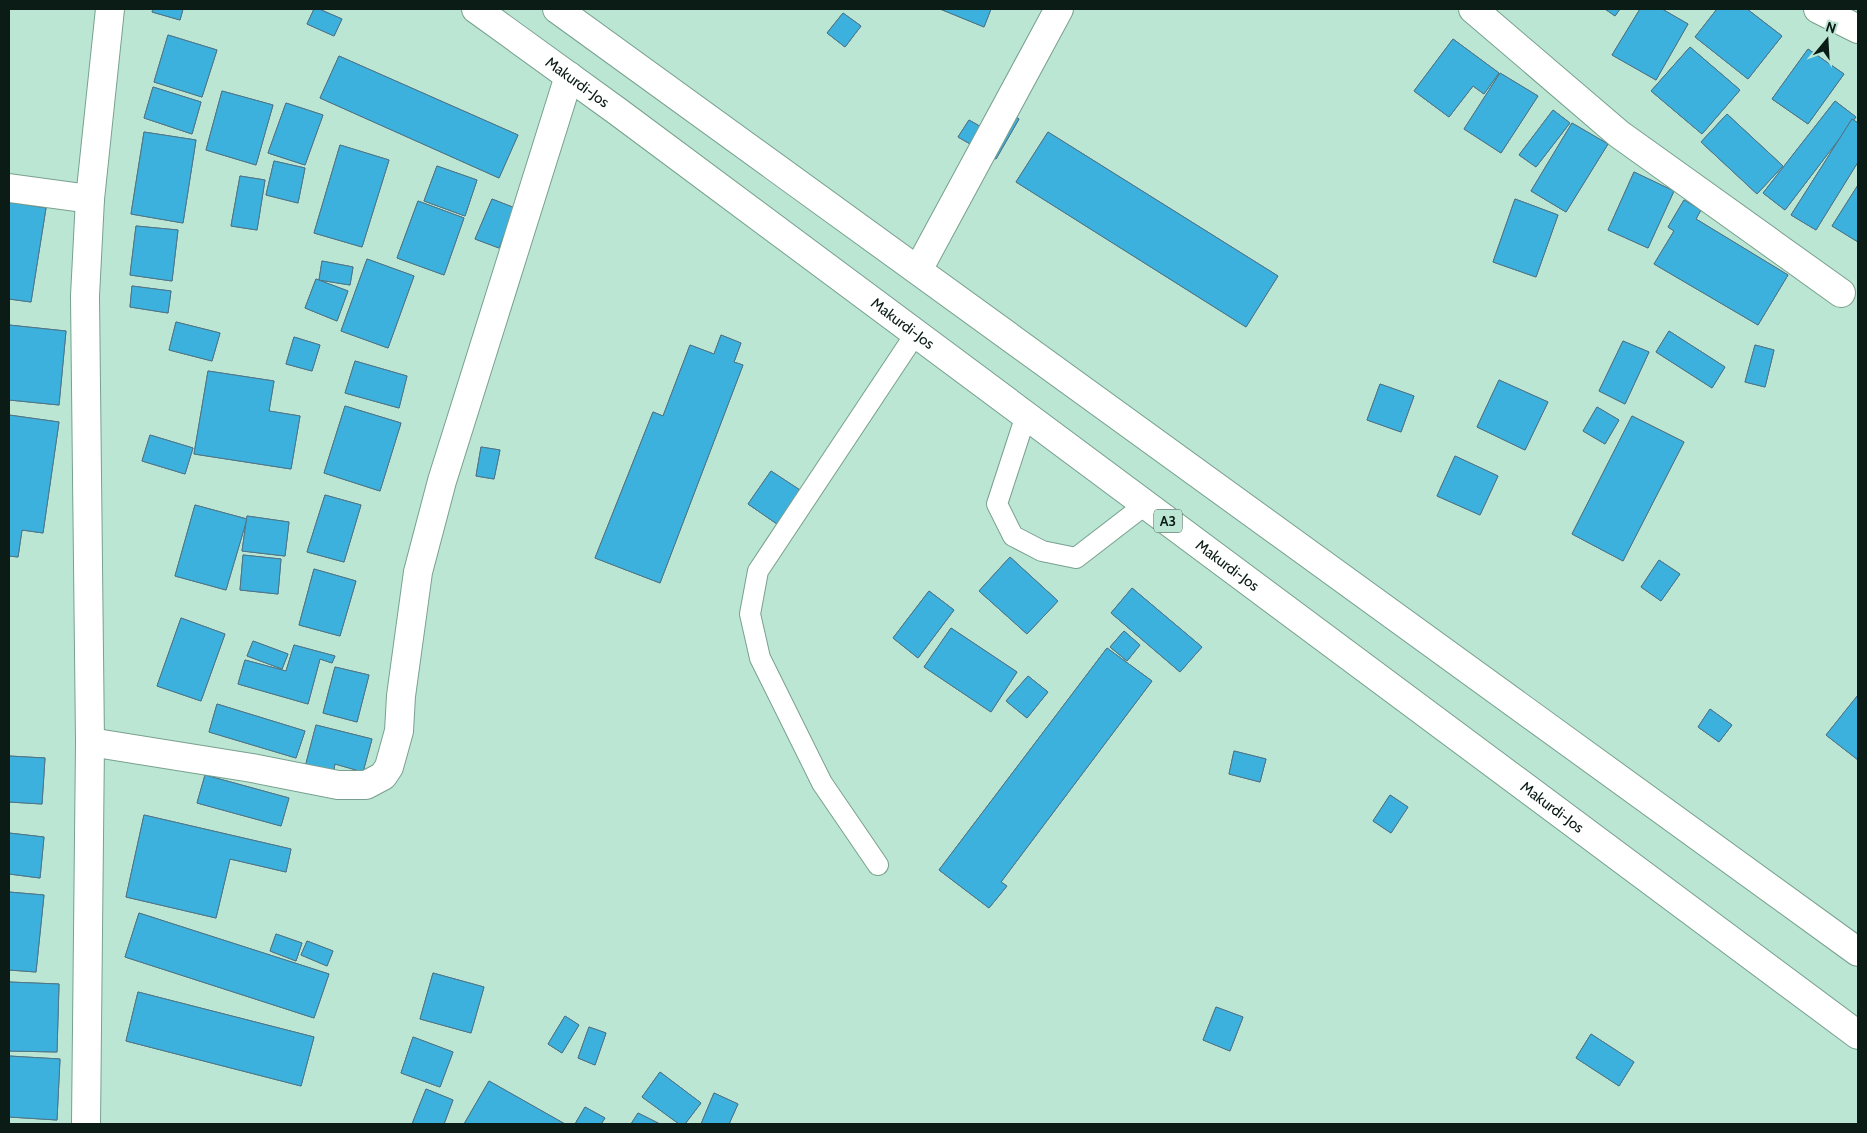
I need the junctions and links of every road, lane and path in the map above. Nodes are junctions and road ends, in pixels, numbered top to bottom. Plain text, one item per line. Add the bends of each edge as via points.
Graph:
1 (110, 9) edge
2 (476, 9) edge
3 (557, 9) edge
4 (1059, 9) edge
5 (1473, 9) edge
6 (1818, 9) edge
7 (1858, 29) edge
8 (569, 76) junction
9 (9, 188) edge
10 (90, 199) junction
11 (918, 270) junction
12 (1841, 293) dead end
13 (916, 333) junction
14 (1026, 415) junction
15 (1146, 504) junction
16 (90, 742) junction
17 (878, 865) dead end
18 (1858, 952) edge
19 (1858, 1035) edge
20 (86, 1124) edge

1 - 10 main road
2 - 8 main road, Makurdi-Jos / A3
3 - 11 main road
4 - 11 main road
5 - 12 main road via 1619,134
6 - 7 main road
8 - 13 main road, Makurdi-Jos / A3
8 - 16 main road via 442,481 418,572 398,732 389,767 383,776 366,785 338,785
9 - 10 main road
10 - 16 main road via 84,296
11 - 18 main road
13 - 14 main road, Makurdi-Jos / A3
13 - 17 lane via 758,571 750,614 760,658 822,783
14 - 15 main road, Makurdi-Jos / A3
14 - 15 lane via 997,504 1013,536 1042,551 1076,558
15 - 19 main road, Makurdi-Jos / A3
16 - 20 main road

